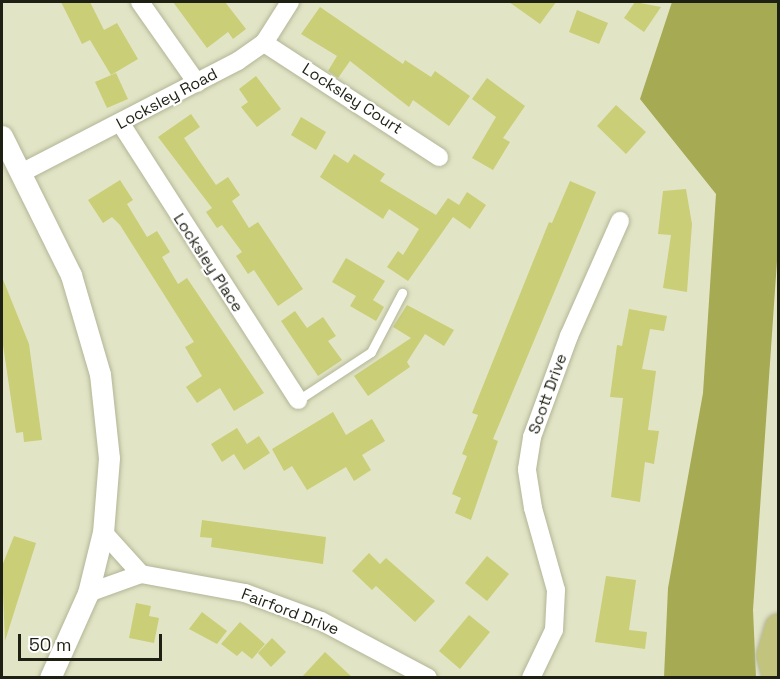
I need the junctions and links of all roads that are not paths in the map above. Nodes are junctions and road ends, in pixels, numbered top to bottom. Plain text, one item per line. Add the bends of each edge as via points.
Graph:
1 (140, 2) edge
2 (290, 2) edge
3 (264, 43) junction
4 (196, 83) junction
5 (121, 124) junction
6 (2, 136) edge
7 (440, 157) dead end
8 (23, 172) junction
9 (620, 221) dead end
10 (402, 292) dead end
11 (298, 400) joint
12 (103, 532) junction
13 (141, 574) junction
14 (88, 592) junction
15 (778, 626) edge
16 (50, 678) edge
17 (428, 678) edge
18 (531, 678) edge
19 (776, 678) edge

1 - 4 street
2 - 3 street, Locksley Road
3 - 4 street, Locksley Road
3 - 7 street, Locksley Court
4 - 5 street, Locksley Road
5 - 8 street, Locksley Road
5 - 11 street, Locksley Place
6 - 8 street
8 - 12 street via 71,275 100,374 109,458
9 - 18 street, Scott Drive via 569,336 532,437 527,469 533,508 556,590 554,630
10 - 11 lane via 371,352
12 - 13 street
12 - 14 street
13 - 14 street, Fairford Drive
13 - 17 street, Fairford Drive via 245,593 355,637
14 - 16 street
15 - 19 main road via 770,655

